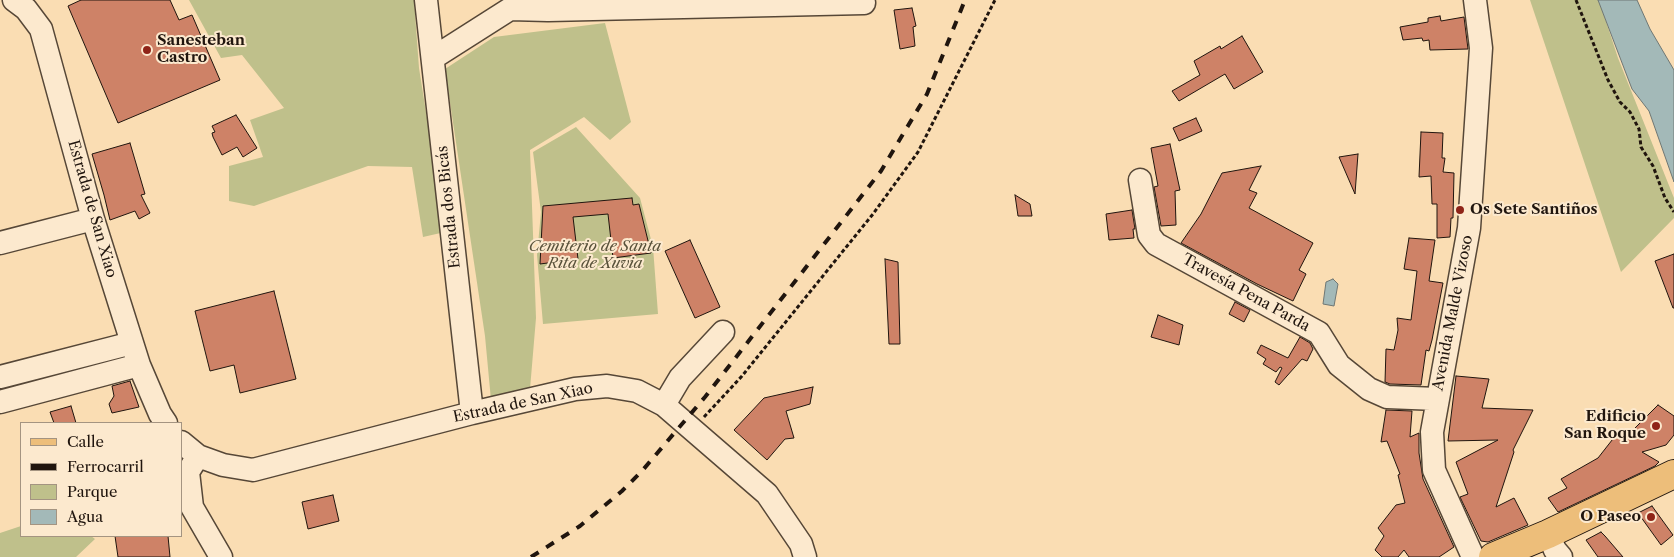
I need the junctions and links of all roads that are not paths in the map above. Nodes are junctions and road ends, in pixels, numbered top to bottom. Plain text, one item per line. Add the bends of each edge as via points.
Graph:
1 (14, 0) edge
2 (426, 0) edge
3 (1475, 0) edge
4 (864, 3) dead end
5 (433, 58) junction
6 (1140, 180) dead end
7 (93, 219) junction
8 (0, 243) edge
9 (723, 332) dead end
10 (132, 342) junction
11 (139, 365) junction
12 (0, 377) edge
13 (1436, 399) junction
14 (0, 402) edge
15 (664, 405) junction
16 (472, 413) junction
17 (165, 422) edge
18 (189, 449) edge
19 (1672, 471) edge
20 (1554, 545) edge
21 (221, 557) edge
22 (804, 557) edge
23 (1473, 557) edge
24 (1493, 557) edge

1 - 7 street, Estrada de San Xiao via 26,9 41,29
2 - 5 street, Estrada dos Bicás
3 - 13 street, Avenida Malde Vizoso via 1481,48 1469,228
4 - 5 street via 510,9
5 - 16 street, Estrada dos Bicás
6 - 13 street, Travesía Pena Parda via 1149,235 1156,244 1320,334 1340,365 1369,389 1387,397
7 - 8 street
7 - 10 street, Estrada de San Xiao
9 - 15 street via 680,378
10 - 11 street, Estrada de San Xiao
10 - 12 street
11 - 14 street
11 - 17 street, Estrada de San Xiao
13 - 23 street, Avenida Malde Vizoso via 1432,432 1434,470
15 - 16 street, Estrada de San Xiao via 637,391 608,386 575,389
15 - 22 street, Estrada de San Xiao via 767,494 801,544
16 - 18 street, Estrada de San Xiao via 253,470 223,465
18 - 21 street via 192,507
19 - 20 main road
20 - 24 main road

